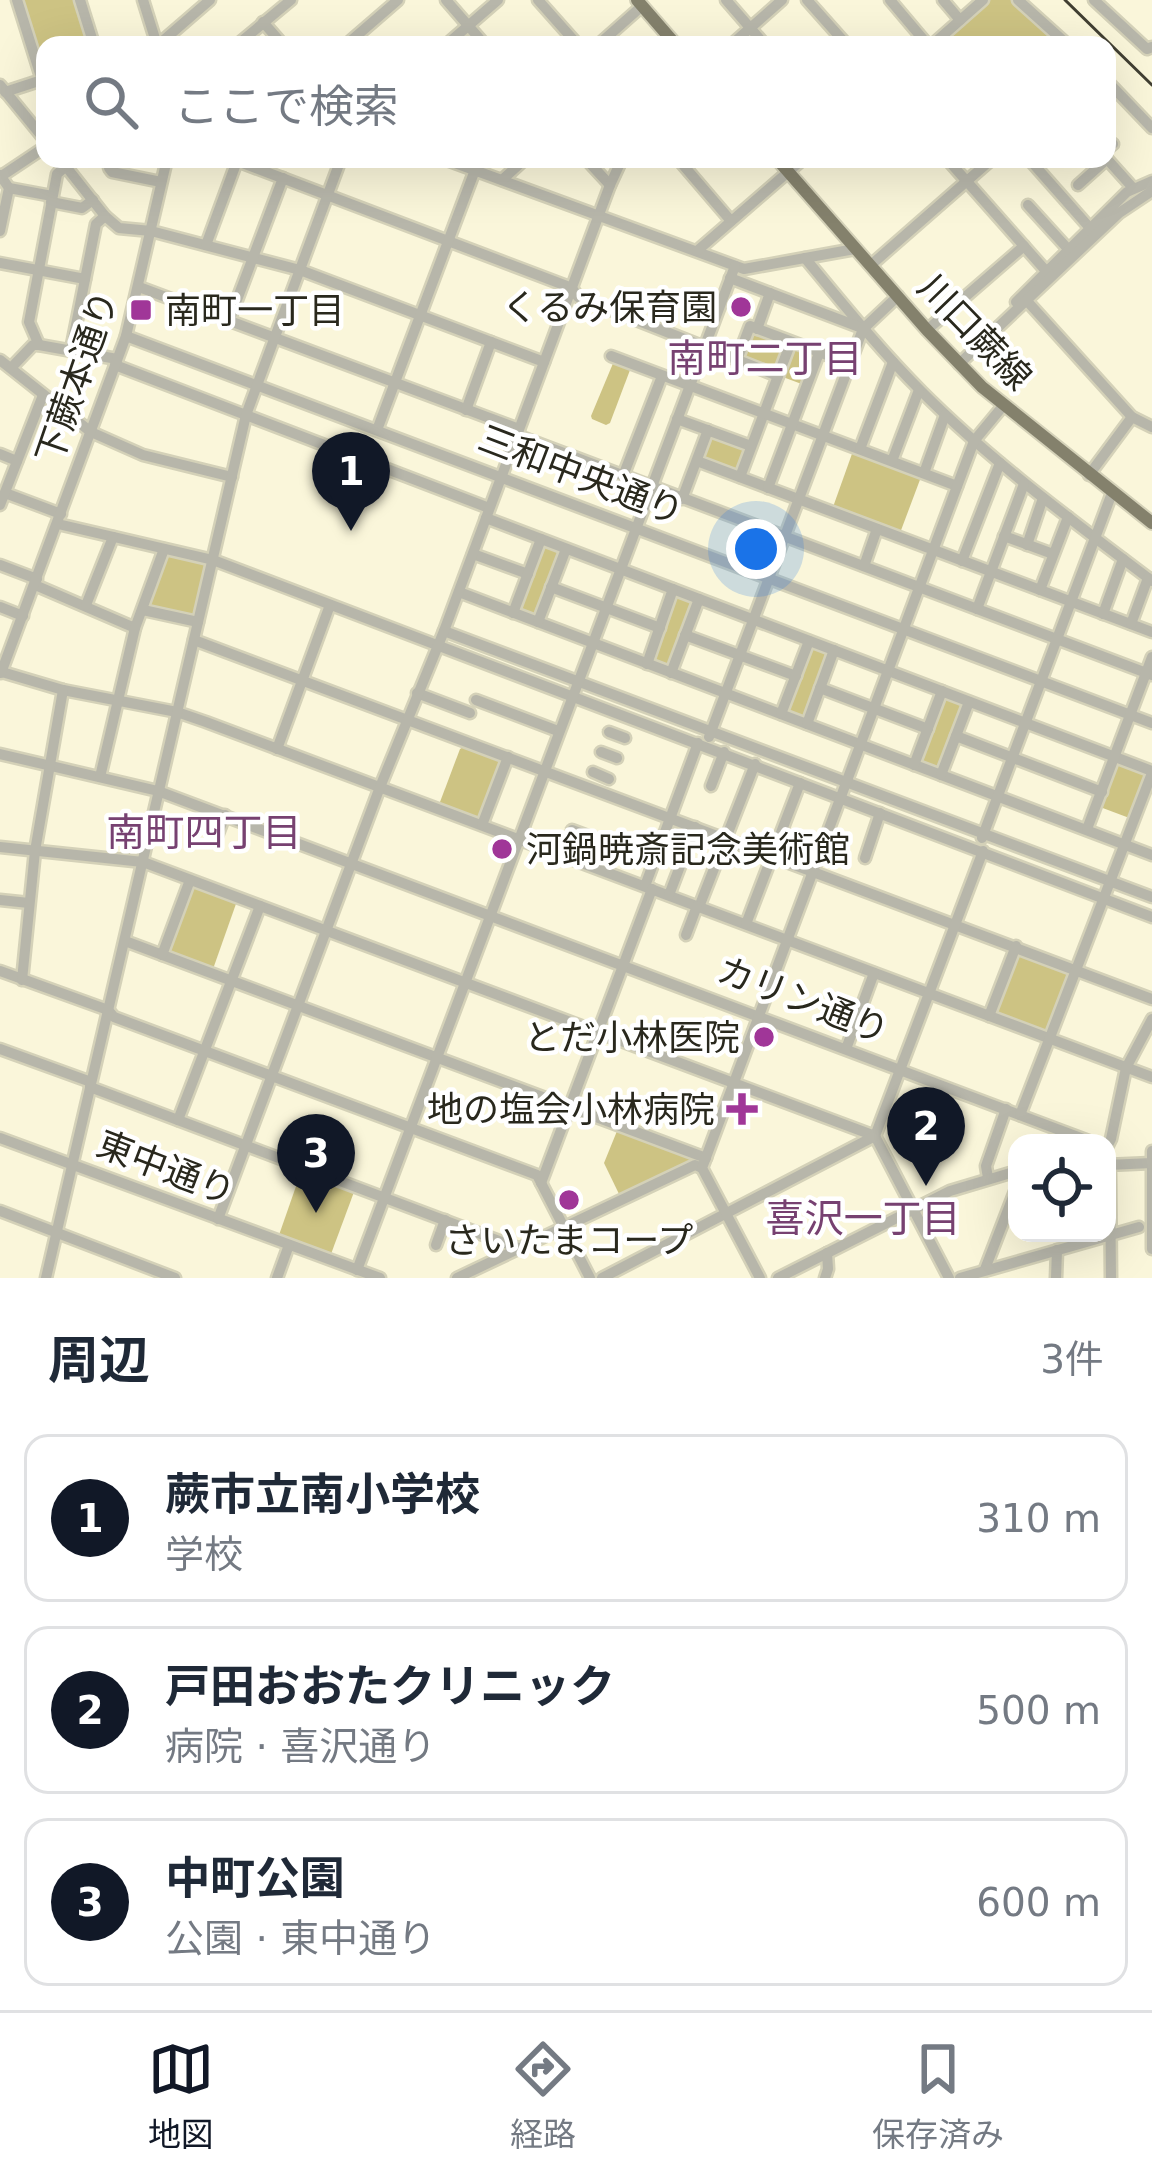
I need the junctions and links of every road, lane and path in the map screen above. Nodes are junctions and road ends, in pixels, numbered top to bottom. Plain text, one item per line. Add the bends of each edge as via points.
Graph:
1 (17, 0) edge
2 (80, 0) edge
3 (143, 0) edge
4 (210, 0) edge
5 (291, 0) edge
6 (398, 0) edge
7 (446, 0) edge
8 (498, 0) edge
9 (538, 0) edge
10 (726, 0) edge
11 (782, 0) edge
12 (807, 0) edge
13 (890, 0) edge
14 (943, 0) edge
15 (983, 0) edge
16 (1018, 0) edge
17 (1094, 0) edge
18 (640, 3) edge
19 (960, 20) junction
20 (263, 22) junction
21 (468, 26) junction
22 (750, 28) junction
23 (91, 36) edge
24 (155, 36) edge
25 (168, 36) edge
26 (247, 36) edge
27 (275, 36) edge
28 (356, 36) edge
29 (456, 36) edge
30 (477, 36) edge
31 (570, 36) edge
32 (607, 36) edge
33 (668, 36) edge
34 (741, 36) edge
35 (757, 36) edge
36 (839, 36) edge
37 (922, 36) edge
38 (941, 36) edge
39 (1058, 36) edge
40 (1152, 47) edge
41 (36, 56) edge
42 (36, 82) edge
43 (3, 88) edge
44 (1116, 90) edge
45 (1152, 128) edge
46 (36, 132) edge
47 (36, 151) edge
48 (60, 168) edge
49 (67, 168) edge
50 (109, 168) edge
51 (164, 168) edge
52 (238, 168) edge
53 (258, 168) edge
54 (338, 168) edge
55 (470, 168) edge
56 (515, 168) edge
57 (594, 168) edge
58 (618, 168) edge
59 (686, 168) edge
60 (784, 168) edge
61 (793, 168) edge
62 (954, 168) edge
63 (981, 168) edge
64 (1037, 168) edge
65 (1097, 168) edge
66 (1115, 168) edge
67 (476, 170) junction
68 (788, 172) junction
69 (283, 178) junction
70 (2, 179) edge
71 (502, 179) junction
72 (966, 181) junction
73 (1152, 181) edge
74 (160, 182) junction
75 (610, 185) junction
76 (1078, 185) dead end
77 (1133, 188) junction
78 (1152, 191) edge
79 (328, 195) junction
80 (52, 199) junction
81 (93, 200) junction
82 (1028, 205) dead end
83 (599, 214) junction
84 (106, 216) junction
85 (731, 221) junction
86 (1089, 227) junction
87 (0, 231) edge
88 (151, 231) junction
89 (448, 240) junction
90 (206, 245) junction
91 (1024, 246) junction
92 (855, 249) junction
93 (1068, 249) junction
94 (697, 251) junction
95 (254, 258) junction
96 (806, 258) junction
97 (0, 263) edge
98 (871, 266) junction
99 (38, 270) junction
100 (300, 270) junction
101 (732, 272) junction
102 (1047, 276) junction
103 (85, 278) junction
104 (139, 287) junction
105 (572, 288) junction
106 (770, 293) junction
107 (898, 296) junction
108 (1027, 302) junction
109 (420, 315) junction
110 (1010, 315) junction
111 (229, 321) junction
112 (757, 328) junction
113 (863, 328) junction
114 (927, 330) junction
115 (125, 336) junction
116 (276, 338) junction
117 (491, 342) junction
118 (791, 342) junction
119 (39, 345) junction
120 (705, 345) junction
121 (71, 350) junction
122 (819, 352) junction
123 (610, 356) dead end
124 (0, 360) edge
125 (736, 360) junction
126 (116, 362) junction
127 (544, 362) junction
128 (893, 362) junction
129 (850, 364) junction
130 (959, 364) junction
131 (11, 368) junction
132 (662, 376) junction
133 (778, 376) junction
134 (394, 383) junction
135 (257, 385) junction
136 (689, 386) junction
137 (919, 390) junction
138 (43, 395) junction
139 (1003, 406) junction
140 (466, 410) junction
141 (764, 413) junction
142 (246, 415) junction
143 (945, 415) junction
144 (1132, 417) junction
145 (677, 419) junction
146 (793, 424) junction
147 (1152, 428) edge
148 (377, 430) junction
149 (708, 430) junction
150 (91, 431) junction
151 (517, 432) junction
152 (825, 436) junction
153 (974, 441) junction
154 (752, 446) junction
155 (860, 449) junction
156 (0, 454) edge
157 (17, 461) junction
158 (697, 461) junction
159 (892, 461) junction
160 (1000, 463) junction
161 (924, 473) junction
162 (1089, 475) junction
163 (501, 476) junction
164 (623, 476) junction
165 (740, 477) junction
166 (232, 478) junction
167 (1024, 484) junction
168 (957, 486) junction
169 (652, 487) junction
170 (768, 488) junction
171 (1112, 493) junction
172 (1043, 498) junction
173 (2, 499) edge
174 (682, 499) junction
175 (800, 500) junction
176 (488, 513) junction
177 (1068, 517) junction
178 (60, 519) junction
179 (1152, 524) edge
180 (635, 527) junction
181 (878, 530) junction
182 (1004, 536) junction
183 (113, 537) junction
184 (785, 538) junction
185 (1095, 538) junction
186 (541, 539) junction
187 (1027, 545) junction
188 (164, 548) junction
189 (566, 549) junction
190 (933, 550) junction
191 (473, 554) junction
192 (1054, 554) junction
193 (1123, 559) junction
194 (213, 560) junction
195 (962, 561) junction
196 (0, 565) edge
197 (864, 566) junction
198 (620, 569) junction
199 (990, 572) junction
200 (527, 574) junction
201 (770, 578) junction
202 (1150, 580) edge
203 (36, 582) junction
204 (551, 587) junction
205 (919, 587) junction
206 (673, 590) junction
207 (1040, 590) junction
208 (459, 592) junction
209 (698, 599) junction
210 (1071, 602) junction
211 (330, 604) junction
212 (86, 605) junction
213 (0, 607) edge
214 (606, 607) junction
215 (976, 609) junction
216 (142, 610) junction
217 (513, 613) junction
218 (1103, 614) junction
219 (22, 616) junction
220 (754, 620) junction
221 (198, 622) junction
222 (538, 622) junction
223 (1131, 624) junction
224 (134, 628) junction
225 (660, 628) junction
226 (903, 629) junction
227 (444, 631) junction
228 (1152, 632) edge
229 (685, 635) junction
230 (1057, 639) junction
231 (194, 640) junction
232 (809, 640) junction
233 (592, 644) junction
234 (438, 645) junction
235 (834, 650) junction
236 (740, 656) junction
237 (1152, 657) edge
238 (647, 664) junction
239 (2, 668) edge
240 (887, 670) junction
241 (671, 673) junction
242 (1149, 674) edge
243 (796, 676) junction
244 (302, 680) junction
245 (1041, 680) junction
246 (579, 681) junction
247 (820, 688) junction
248 (63, 690) junction
249 (942, 691) junction
250 (417, 693) junction
251 (726, 694) junction
252 (572, 696) junction
253 (476, 700) dead end
254 (969, 702) junction
255 (118, 703) junction
256 (873, 708) junction
257 (177, 712) junction
258 (470, 713) dead end
259 (782, 714) junction
260 (1130, 714) junction
261 (406, 718) junction
262 (1025, 722) junction
263 (1152, 722) edge
264 (807, 724) junction
265 (928, 729) junction
266 (558, 731) junction
267 (608, 731) dead end
268 (711, 731) junction
269 (956, 736) junction
270 (625, 738) dead end
271 (702, 744) junction
272 (860, 745) junction
273 (277, 749) junction
274 (601, 752) dead end
275 (724, 752) junction
276 (0, 754) edge
277 (508, 757) junction
278 (1115, 757) junction
279 (617, 758) dead end
280 (1012, 758) junction
281 (755, 764) junction
282 (49, 765) junction
283 (914, 765) junction
284 (544, 770) junction
285 (593, 772) dead end
286 (1152, 772) edge
287 (941, 775) junction
288 (100, 777) junction
289 (609, 779) dead end
290 (845, 782) junction
291 (800, 783) junction
292 (711, 786) dead end
293 (380, 787) junction
294 (158, 791) junction
295 (1102, 792) junction
296 (998, 795) junction
297 (840, 798) junction
298 (791, 807) junction
299 (1139, 808) junction
300 (805, 812) dead end
301 (880, 813) junction
302 (1152, 813) edge
303 (225, 815) junction
304 (671, 817) junction
305 (482, 825) junction
306 (695, 827) junction
307 (1087, 829) junction
308 (572, 830) dead end
309 (782, 831) junction
310 (984, 834) junction
311 (217, 836) dead end
312 (795, 836) dead end
313 (518, 839) junction
314 (596, 839) dead end
315 (726, 839) junction
316 (1125, 844) junction
317 (0, 847) edge
318 (980, 850) junction
319 (34, 851) junction
320 (1152, 855) edge
321 (772, 856) junction
322 (865, 858) dead end
323 (143, 862) junction
324 (351, 862) junction
325 (812, 871) junction
326 (190, 880) junction
327 (1111, 882) junction
328 (648, 888) junction
329 (668, 895) junction
330 (1152, 897) edge
331 (1102, 898) junction
332 (0, 900) edge
333 (29, 903) junction
334 (698, 906) junction
335 (260, 907) junction
336 (490, 914) junction
337 (1152, 917) edge
338 (746, 924) junction
339 (956, 924) junction
340 (326, 932) junction
341 (686, 935) dead end
342 (125, 940) junction
343 (786, 940) junction
344 (1016, 946) junction
345 (162, 955) junction
346 (623, 964) junction
347 (1075, 968) junction
348 (0, 971) edge
349 (874, 973) junction
350 (22, 980) junction
351 (231, 980) junction
352 (464, 982) junction
353 (930, 994) junction
354 (1152, 999) edge
355 (298, 1006) junction
356 (108, 1010) junction
357 (758, 1015) junction
358 (989, 1016) junction
359 (1152, 1019) edge
360 (597, 1032) junction
361 (1049, 1039) junction
362 (0, 1049) edge
363 (846, 1049) junction
364 (205, 1051) junction
365 (436, 1058) junction
366 (1126, 1068) junction
367 (901, 1070) junction
368 (272, 1076) junction
369 (1152, 1077) edge
370 (733, 1084) junction
371 (90, 1085) junction
372 (569, 1108) junction
373 (1006, 1109) junction
374 (1020, 1115) junction
375 (178, 1120) junction
376 (410, 1127) junction
377 (1070, 1134) edge
378 (1112, 1134) edge
379 (875, 1136) junction
380 (0, 1138) edge
381 (245, 1145) junction
382 (1152, 1150) edge
383 (704, 1163) junction
384 (1151, 1163) edge
385 (1116, 1164) edge
386 (72, 1165) junction
387 (1008, 1174) edge
388 (988, 1178) junction
389 (541, 1183) junction
390 (385, 1198) junction
391 (913, 1209) junction
392 (0, 1211) edge
393 (1008, 1212) edge
394 (728, 1214) junction
395 (218, 1219) junction
396 (445, 1220) junction
397 (563, 1227) junction
398 (1116, 1227) edge
399 (1149, 1227) edge
400 (57, 1233) junction
401 (1076, 1242) edge
402 (1111, 1242) edge
403 (289, 1245) junction
404 (436, 1245) dead end
405 (518, 1248) junction
406 (1152, 1249) edge
407 (1058, 1250) junction
408 (827, 1253) junction
409 (132, 1262) junction
410 (357, 1270) junction
411 (985, 1270) junction
412 (46, 1278) edge
413 (126, 1278) edge
414 (175, 1278) edge
415 (277, 1278) edge
416 (380, 1278) edge
417 (457, 1278) edge
418 (590, 1278) edge
419 (602, 1278) edge
420 (760, 1278) edge
421 (778, 1278) edge
422 (825, 1278) edge
423 (949, 1278) edge
424 (960, 1278) edge
425 (1056, 1278) edge
426 (1112, 1278) edge

1 - 41 street
2 - 23 street
3 - 24 street
4 - 25 street
5 - 20 street
6 - 28 street
7 - 21 street
8 - 21 street
9 - 31 street
10 - 22 street
11 - 22 street
12 - 36 street
13 - 37 street
14 - 19 street
15 - 19 street
16 - 39 street
17 - 40 street
18 - 32 street
18 - 33 main road
19 - 38 street
20 - 26 street
20 - 27 street
21 - 29 street
21 - 30 street
22 - 34 street
22 - 35 street
42 - 43 street
43 - 46 street
44 - 45 street
47 - 70 street
48 - 80 street
49 - 81 street
50 - 74 street
51 - 74 street, 下蕨本通り
52 - 90 street
53 - 69 street
54 - 79 street
55 - 67 street
56 - 71 street
57 - 75 street
58 - 75 street
59 - 85 street
60 - 68 main road, 川口蕨線
61 - 68 street
62 - 72 street
63 - 72 street
64 - 86 street
65 - 76 street
66 - 77 street
67 - 71 street
67 - 89 street
68 - 85 street
68 - 92 main road, 川口蕨線
69 - 79 street
69 - 95 street
70 - 80 street
70 - 87 street
71 - 83 street
72 - 91 street
72 - 98 street
73 - 77 street
74 - 88 street, 下蕨本通り
75 - 83 street
77 - 86 street
78 - 102 street
79 - 89 street
79 - 100 street
80 - 81 street via 82,208
80 - 99 street
81 - 84 street
82 - 93 street
83 - 94 street
83 - 105 street
84 - 88 street via 119,228
84 - 103 street via 96,224
85 - 94 street
86 - 93 street
88 - 90 street
88 - 104 street, 下蕨本通り
89 - 105 street
89 - 109 street
90 - 95 street
91 - 102 street
91 - 114 street
92 - 96 street
92 - 98 main road, 川口蕨線
93 - 102 street
94 - 101 street
95 - 100 street
95 - 111 street
96 - 101 street
96 - 113 street
97 - 99 street
98 - 107 main road, 川口蕨線
99 - 103 street
99 - 119 street via 29,322
100 - 109 street
100 - 116 street
101 - 106 street
101 - 120 street
102 - 108 street
102 - 110 street
103 - 121 street
104 - 111 street
104 - 115 street, 下蕨本通り
105 - 120 street
105 - 127 street
106 - 112 street
106 - 113 street
107 - 113 street
107 - 114 main road, 川口蕨線
108 - 110 street
108 - 144 street
109 - 117 street
109 - 134 street
110 - 130 street
111 - 116 street
112 - 118 street
112 - 125 street via 750,326
113 - 128 street
113 - 129 street
114 - 130 main road, 川口蕨線
115 - 126 street, 下蕨本通り
115 - 135 street, 三和中央通り
116 - 134 street
116 - 135 street
117 - 127 street
117 - 140 street
118 - 122 street
118 - 133 street
119 - 121 street
119 - 131 street
120 - 125 street
120 - 136 street
121 - 126 street
122 - 129 street
122 - 146 street
123 - 132 street
124 - 131 street
125 - 133 street
126 - 142 street
126 - 150 street, 下蕨本通り
127 - 151 street
128 - 137 street
128 - 155 street
129 - 152 street
130 - 139 main road, 川口蕨線
131 - 138 street
132 - 136 street
132 - 164 street
133 - 141 street
134 - 140 street
134 - 148 street
135 - 142 street
135 - 148 street, 三和中央通り
136 - 141 street
136 - 145 street
137 - 143 street
137 - 159 street
138 - 150 street
138 - 157 street
139 - 153 street
139 - 162 main road, 川口蕨線
140 - 151 street
141 - 146 street
141 - 154 street
142 - 166 street
142 - 176 street
143 - 153 street
143 - 161 street
144 - 147 street
144 - 162 street
145 - 149 street
145 - 169 street
146 - 152 street
146 - 170 street
148 - 163 street, 三和中央通り
149 - 154 street
149 - 158 street
150 - 166 street via 143,455
150 - 178 street, 下蕨本通り
151 - 163 street
151 - 164 street
152 - 155 street
152 - 175 street
153 - 160 street
153 - 168 street
154 - 165 street
155 - 159 street
156 - 157 street
157 - 173 street
158 - 165 street
158 - 174 street
159 - 161 street
160 - 167 street
160 - 195 street
161 - 168 street
162 - 171 main road, 川口蕨線
163 - 176 street
163 - 180 street, 三和中央通り
164 - 169 street
165 - 170 street
166 - 194 street
167 - 172 street
167 - 182 street
168 - 190 street
169 - 174 street
169 - 180 street
170 - 175 street
171 - 179 main road, 川口蕨線
171 - 185 street
172 - 177 street
172 - 187 street
173 - 178 street
174 - 184 street
175 - 181 street
175 - 184 street
176 - 186 street
176 - 191 street
177 - 185 street
177 - 192 street
178 - 183 street
178 - 203 street, 下蕨本通り
180 - 198 street
180 - 201 street, 三和中央通り
181 - 190 street
181 - 197 street
182 - 187 street
182 - 199 street
183 - 188 street
183 - 212 street
184 - 197 street
184 - 201 street
185 - 193 street
185 - 210 street
186 - 189 street
186 - 200 street
187 - 192 street
188 - 194 street
188 - 216 street
189 - 198 street
189 - 204 street
190 - 195 street
190 - 205 street
191 - 200 street
191 - 208 street
192 - 207 street
193 - 202 street
193 - 218 street
194 - 211 street
194 - 221 street
195 - 199 street
196 - 203 street
197 - 205 street
198 - 206 street
198 - 214 street
199 - 207 street
199 - 215 street
200 - 217 street
201 - 220 street
201 - 226 street, 三和中央通り
202 - 223 street
203 - 212 street
203 - 219 street, 下蕨本通り
204 - 214 street
204 - 222 street
205 - 215 street
205 - 226 street
206 - 209 street
206 - 225 street
207 - 210 street
208 - 217 street
208 - 227 street
209 - 220 street
209 - 229 street
210 - 218 street
210 - 230 street
211 - 234 street
211 - 244 street
212 - 224 street
213 - 219 street
214 - 225 street
214 - 233 street
215 - 230 street
216 - 221 street
216 - 224 street
217 - 222 street
218 - 223 street
219 - 239 street, 下蕨本通り
220 - 232 street
220 - 236 street
221 - 231 street
222 - 233 street
223 - 228 street
224 - 255 street
225 - 238 street
226 - 240 street
226 - 245 street, 三和中央通り
227 - 234 street
227 - 246 street
229 - 236 street
229 - 241 street
230 - 242 street
230 - 245 street
231 - 244 street
231 - 257 street
232 - 235 street
232 - 243 street
233 - 238 street
233 - 246 street
234 - 250 street
234 - 252 street
235 - 240 street
235 - 247 street
236 - 243 street
236 - 251 street
237 - 242 street
238 - 241 street
239 - 248 street
240 - 249 street
240 - 256 street
241 - 251 street
242 - 260 street
243 - 259 street
244 - 261 street
244 - 273 street
245 - 260 street, 三和中央通り
245 - 262 street
246 - 252 street
246 - 268 street
247 - 256 street
247 - 264 street
248 - 255 street
248 - 282 street
249 - 254 street
249 - 265 street
250 - 258 street
250 - 261 street
251 - 259 street
251 - 268 street
252 - 266 street
252 - 271 street
253 - 266 street
254 - 262 street
254 - 269 street
255 - 257 street
255 - 288 street
256 - 265 street
256 - 272 street
257 - 273 street
257 - 294 street
259 - 264 street
260 - 263 street, 三和中央通り
260 - 278 street
261 - 277 street
261 - 293 street
262 - 278 street
262 - 280 street
264 - 272 street
265 - 283 street
266 - 284 street
267 - 270 street
268 - 271 street
268 - 290 street
269 - 280 street
269 - 287 street
271 - 275 street
271 - 304 street
272 - 283 street
272 - 290 street
273 - 293 street
274 - 279 street
275 - 281 street
275 - 292 street
276 - 282 street, カリン通り
277 - 284 street
277 - 305 street
278 - 286 street
278 - 295 street
280 - 295 street
280 - 296 street
281 - 291 street
281 - 315 street
282 - 288 street, カリン通り
282 - 319 street
283 - 287 street
284 - 304 street
284 - 313 street
285 - 289 street
286 - 299 street
287 - 296 street
288 - 294 street, カリン通り
290 - 297 street
290 - 310 street
291 - 297 street
291 - 298 street
293 - 305 street
293 - 324 street
294 - 303 street, カリン通り
294 - 323 street
295 - 307 street
296 - 307 street
296 - 310 street
297 - 301 street
297 - 325 street
298 - 300 street
298 - 309 street
299 - 302 street
299 - 316 street
301 - 318 street
301 - 322 street
303 - 311 street
303 - 324 street, カリン通り
304 - 306 street
304 - 328 street
305 - 313 street
306 - 315 street
306 - 329 street
307 - 316 street
308 - 314 street
309 - 312 street
309 - 321 street
310 - 318 street
310 - 327 street
313 - 328 street
313 - 336 street
315 - 321 street
315 - 334 street
316 - 320 street
316 - 327 street
317 - 319 street
318 - 331 street
318 - 339 street
319 - 323 street
319 - 333 street
321 - 325 street
321 - 338 street
323 - 326 street
323 - 342 street
324 - 336 street, カリン通り
324 - 340 street
325 - 339 street
325 - 343 street
326 - 335 street
326 - 345 street
327 - 330 street
327 - 331 street
328 - 329 street
328 - 346 street
329 - 334 street
331 - 337 street
331 - 347 street
332 - 333 street
333 - 350 street
334 - 338 street
334 - 341 street
335 - 340 street
335 - 351 street
336 - 346 street, カリン通り
336 - 352 street
338 - 343 street
339 - 344 street
339 - 353 street
340 - 352 street
340 - 355 street
342 - 345 street
342 - 356 street
343 - 349 street
343 - 357 street
344 - 347 street
344 - 358 street
345 - 351 street
346 - 357 street, カリン通り
346 - 360 street
347 - 354 street
347 - 361 street
348 - 350 street
349 - 353 street
349 - 363 street
350 - 356 street
351 - 355 street
351 - 364 street
352 - 360 street
352 - 365 street
353 - 358 street
353 - 367 street
355 - 365 street
355 - 368 street
356 - 364 street
356 - 371 street
357 - 363 street, カリン通り
357 - 370 street
358 - 361 street
359 - 366 street
360 - 370 street
360 - 372 street
361 - 366 street
361 - 374 street
362 - 371 street
363 - 367 street, カリン通り
364 - 368 street
364 - 375 street
365 - 372 street
365 - 376 street
366 - 369 street
366 - 378 street
367 - 373 street, カリン通り
367 - 379 street
368 - 376 street
368 - 381 street
370 - 379 street
370 - 383 street
371 - 375 street
371 - 386 street
372 - 383 street
372 - 389 street
373 - 374 street, カリン通り
373 - 388 street
374 - 377 street, カリン通り
375 - 381 street
376 - 389 street
376 - 390 street
379 - 391 street
379 - 394 street
380 - 386 street, 東中通り
381 - 390 street
381 - 395 street
382 - 384 street
383 - 394 street
383 - 397 street
384 - 385 street
384 - 399 street
386 - 395 street, 東中通り
386 - 400 street
387 - 388 street
388 - 391 street
389 - 397 street
390 - 396 street
390 - 410 street
391 - 408 street
391 - 423 street
392 - 400 street
393 - 411 street
394 - 419 street
394 - 420 street
395 - 403 street, 東中通り
396 - 404 street
396 - 405 street
397 - 405 street
397 - 418 street
398 - 399 street
399 - 406 street
400 - 409 street
400 - 412 street
401 - 407 street
402 - 426 street
403 - 410 street, 東中通り
403 - 415 street
405 - 417 street
407 - 411 street
407 - 425 street
408 - 421 street
408 - 422 street
409 - 413 street
409 - 414 street
410 - 416 street, 東中通り
411 - 424 street

